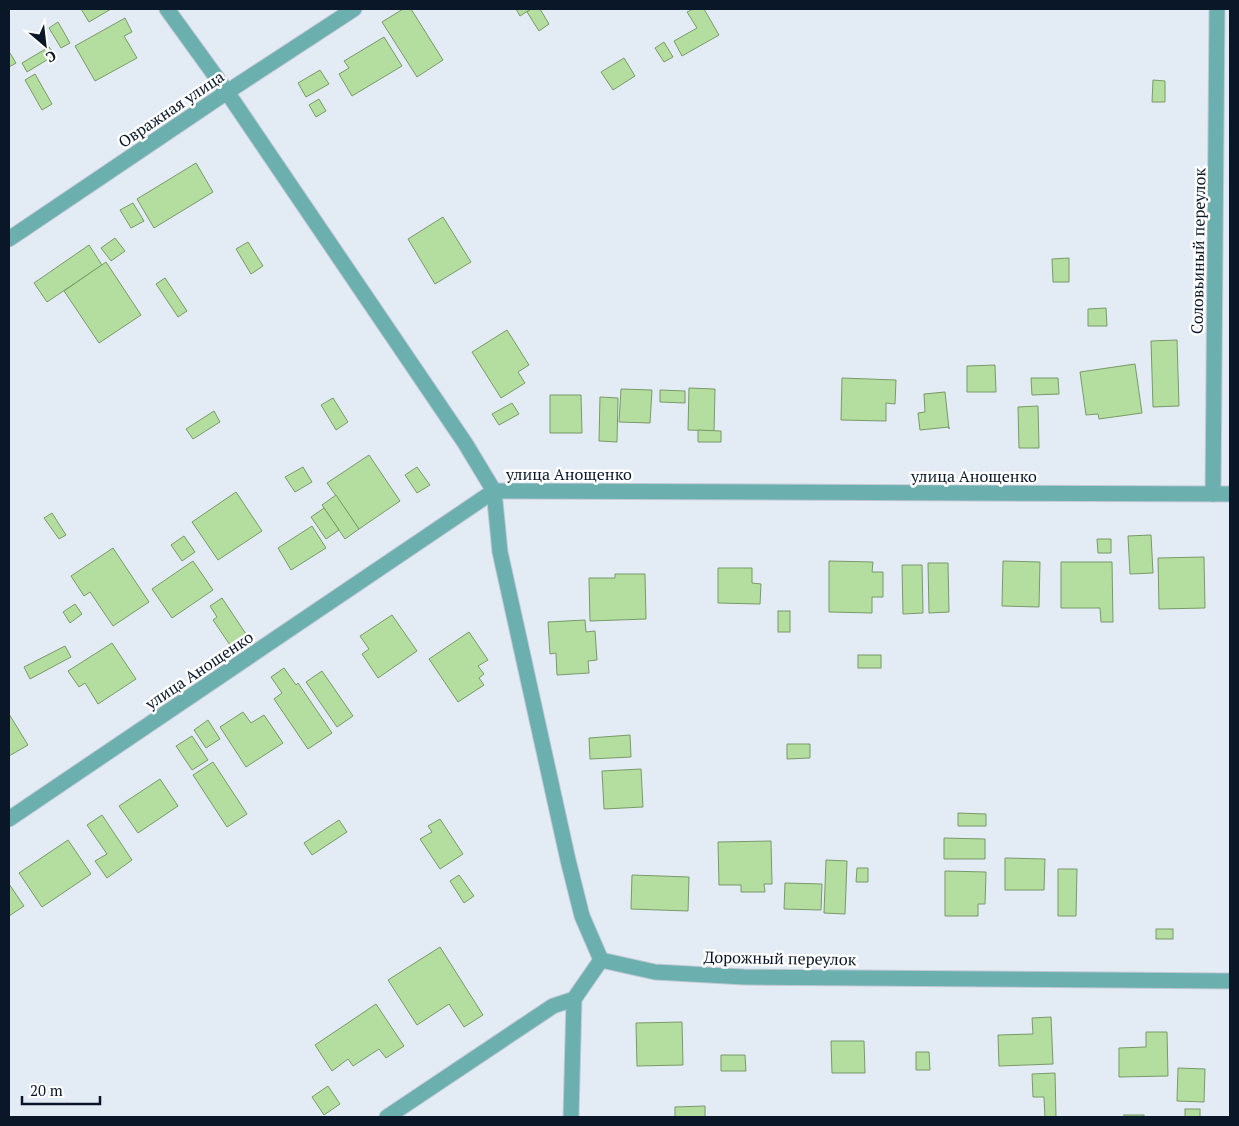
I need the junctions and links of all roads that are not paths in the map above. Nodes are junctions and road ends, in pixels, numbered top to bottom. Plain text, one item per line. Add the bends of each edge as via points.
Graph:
1 (168, 9) edge
2 (354, 9) edge
3 (1217, 9) edge
4 (227, 92) junction
5 (9, 240) edge
6 (494, 491) junction
7 (1213, 494) junction
8 (1230, 494) edge
9 (9, 819) edge
10 (601, 960) junction
11 (1230, 980) edge
12 (574, 999) junction
13 (386, 1117) edge
14 (571, 1117) edge

1 - 4 street
2 - 4 street, Овражная улица
3 - 7 street, Соловьиный переулок
4 - 5 street, Овражная улица
4 - 6 street via 465,443
6 - 7 street, улица Анощенко
6 - 9 street, улица Анощенко
6 - 10 street via 500,552 568,860 582,916
7 - 8 street, улица Анощенко
10 - 11 street, Дорожный переулок via 656,972 744,977
10 - 12 street
12 - 13 street via 553,1006
12 - 14 street

